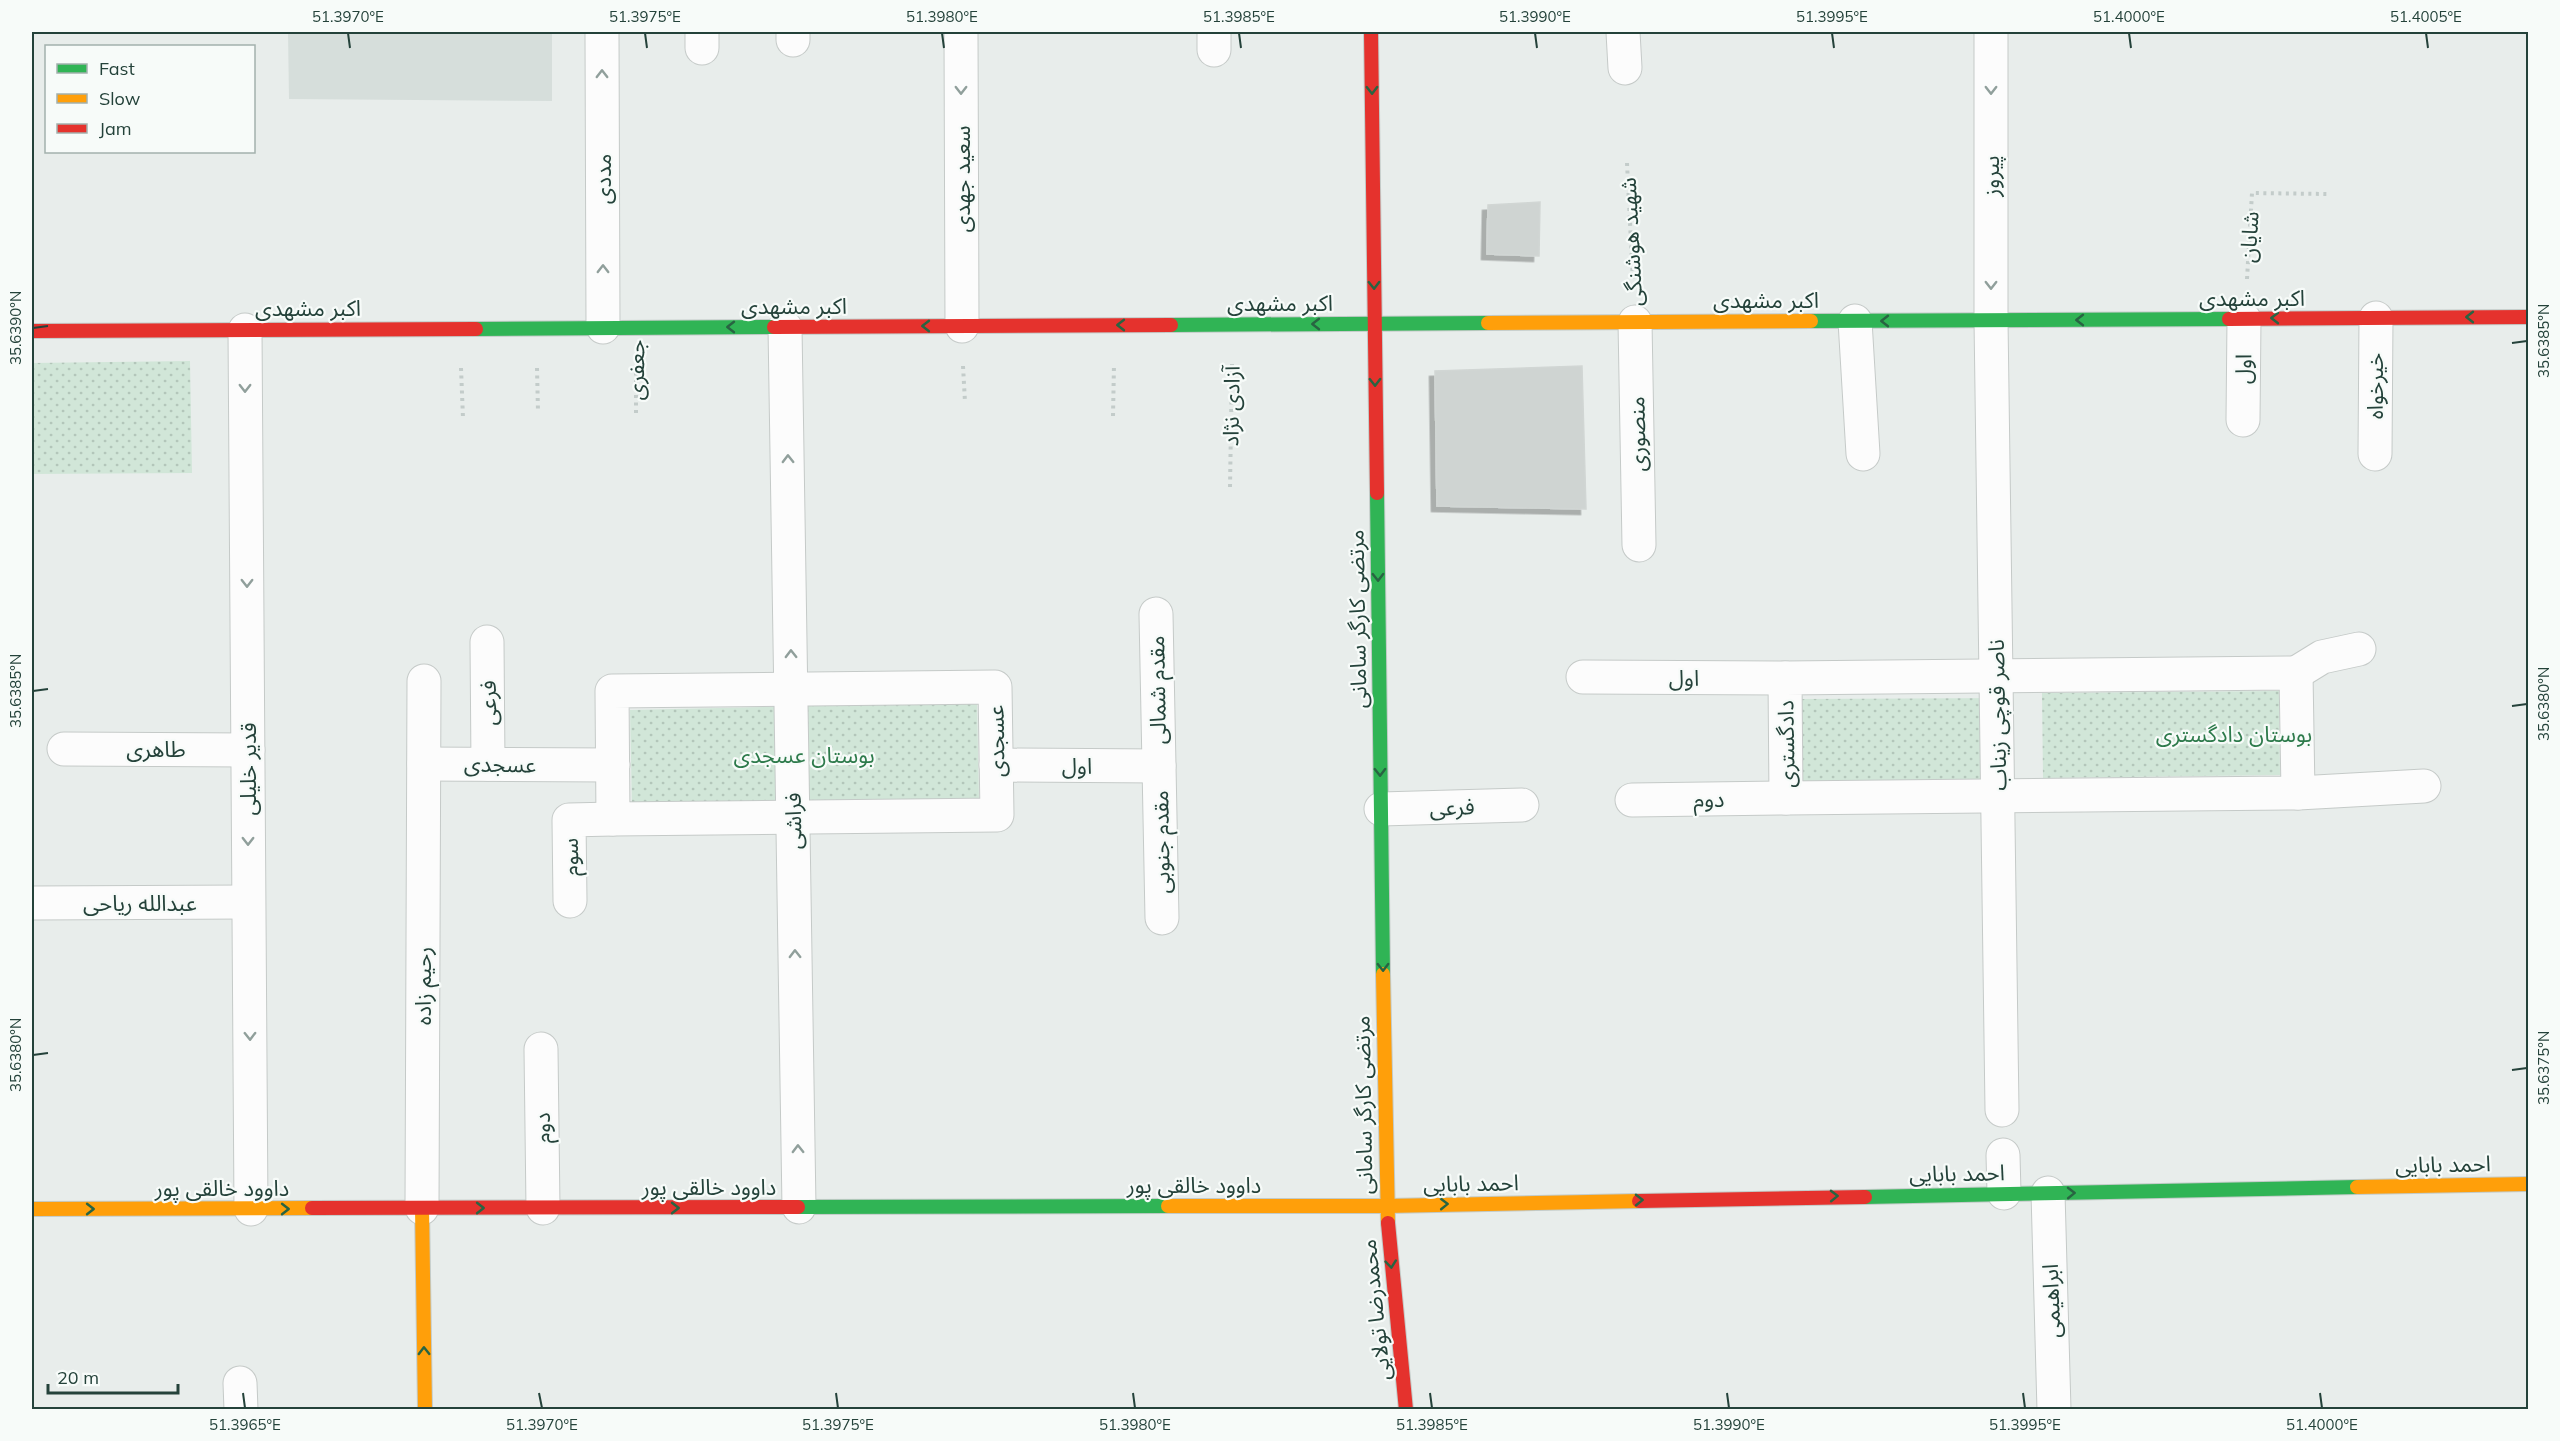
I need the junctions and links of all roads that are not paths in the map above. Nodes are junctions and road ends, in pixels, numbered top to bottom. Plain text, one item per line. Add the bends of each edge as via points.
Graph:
1 (602, 32) edge
2 (961, 32) edge
3 (1371, 32) edge
4 (1623, 32) edge
5 (1991, 32) edge
6 (1624, 68) dead end
7 (2529, 317) edge
8 (2376, 318) junction
9 (2244, 319) junction
10 (1991, 320) junction
11 (1856, 321) junction
12 (1635, 322) junction
13 (1374, 324) junction
14 (962, 326) junction
15 (603, 327) junction
16 (785, 327) junction
17 (245, 330) junction
18 (32, 331) edge
19 (2243, 420) dead end
20 (1863, 454) dead end
21 (2375, 454) dead end
22 (1640, 545) dead end
23 (1156, 614) dead end
24 (487, 642) dead end
25 (2359, 649) dead end
26 (2296, 674) junction
27 (1996, 676) junction
28 (1583, 677) dead end
29 (1785, 678) junction
30 (424, 681) dead end
31 (791, 689) junction
32 (64, 749) dead end
33 (248, 750) junction
34 (424, 764) junction
35 (488, 764) junction
36 (613, 765) junction
37 (996, 765) junction
38 (1159, 766) junction
39 (2424, 786) dead end
40 (2298, 793) junction
41 (1998, 796) junction
42 (1786, 798) junction
43 (1632, 800) dead end
44 (1522, 805) dead end
45 (1381, 809) junction
46 (793, 817) junction
47 (613, 819) junction
48 (249, 902) junction
49 (570, 902) dead end
50 (32, 903) edge
51 (1162, 918) dead end
52 (541, 1049) dead end
53 (2002, 1110) dead end
54 (2003, 1155) dead end
55 (2529, 1184) edge
56 (2004, 1193) junction
57 (2048, 1193) junction
58 (1386, 1206) junction
59 (422, 1208) junction
60 (543, 1208) junction
61 (799, 1208) junction
62 (32, 1209) edge
63 (251, 1209) junction
64 (425, 1410) edge
65 (1406, 1410) edge
66 (2054, 1410) edge

15 -> 1 street, مددی
2 -> 14 street, سعید جهدی
3 -> 13 street, مرتضی کارگر سامانی
4 - 6 street
5 -> 10 street, پیروز
7 -> 8 street, اکبر مشهدی
8 -> 9 street, اکبر مشهدی
8 - 21 street, خیرخواه
9 -> 10 street, اکبر مشهدی
9 - 19 street, اول
10 -> 11 street, اکبر مشهدی
10 - 27 street, ناصر قوچی زیناب
11 - 12 street, اکبر مشهدی
11 - 20 street
12 - 13 street, اکبر مشهدی
12 - 22 street, منصوری
13 -> 14 street, اکبر مشهدی
13 -> 45 street, مرتضی کارگر سامانی
14 -> 16 street, اکبر مشهدی
16 -> 15 street, اکبر مشهدی
15 - 17 street, اکبر مشهدی
31 -> 16 street, فراشی
17 - 18 street, اکبر مشهدی
17 -> 33 street, قدیر خلیلی
23 - 38 street, مقدم شمالی
24 - 35 street, فرعی
25 - 26 street via 2322,657
26 - 27 street, دادگستری
26 - 40 street
27 - 29 street, دادگستری
27 - 41 street, ناصر قوچی زیناب
28 - 29 street, اول
29 - 42 street, دادگستری
30 - 34 street
31 - 36 street, عسجدی via 612,691
31 - 37 street, عسجدی via 995,687
31 - 46 street, فراشی
32 - 33 street, طاهری
33 -> 48 street, قدیر خلیلی
34 - 35 street, عسجدی
34 - 59 street, رحیم زاده
35 - 36 street, عسجدی
36 - 47 street, عسجدی
37 - 38 street, اول
37 - 46 street, عسجدی via 997,814
38 - 51 street, مقدم جنوبی
39 - 40 street, دادگستری
40 - 41 street, دادگستری
41 - 42 street, دادگستری
41 - 53 street, ناصر قوچی زیناب
42 - 43 street, دوم
44 - 45 street, فرعی
45 -> 58 street, مرتضی کارگر سامانی
46 - 47 street, عسجدی
61 -> 46 street, فراشی
47 - 49 street, سوم via 569,820
48 - 50 street, عبدالله ریاحی
48 -> 63 street, قدیر خلیلی
52 - 60 street, دوم
54 - 56 street
57 -> 55 street, احمد بابایی
56 - 57 street, احمد بابایی
58 -> 56 street, احمد بابایی
57 - 66 street, ابراهیمی
58 - 61 street, داوود خالقی پور
58 -> 65 street, محمدرضا تولایی
59 -> 60 street, داوود خالقی پور
63 -> 59 street, داوود خالقی پور
64 -> 59 street
60 -> 61 street, داوود خالقی پور
62 -> 63 street, داوود خالقی پور

